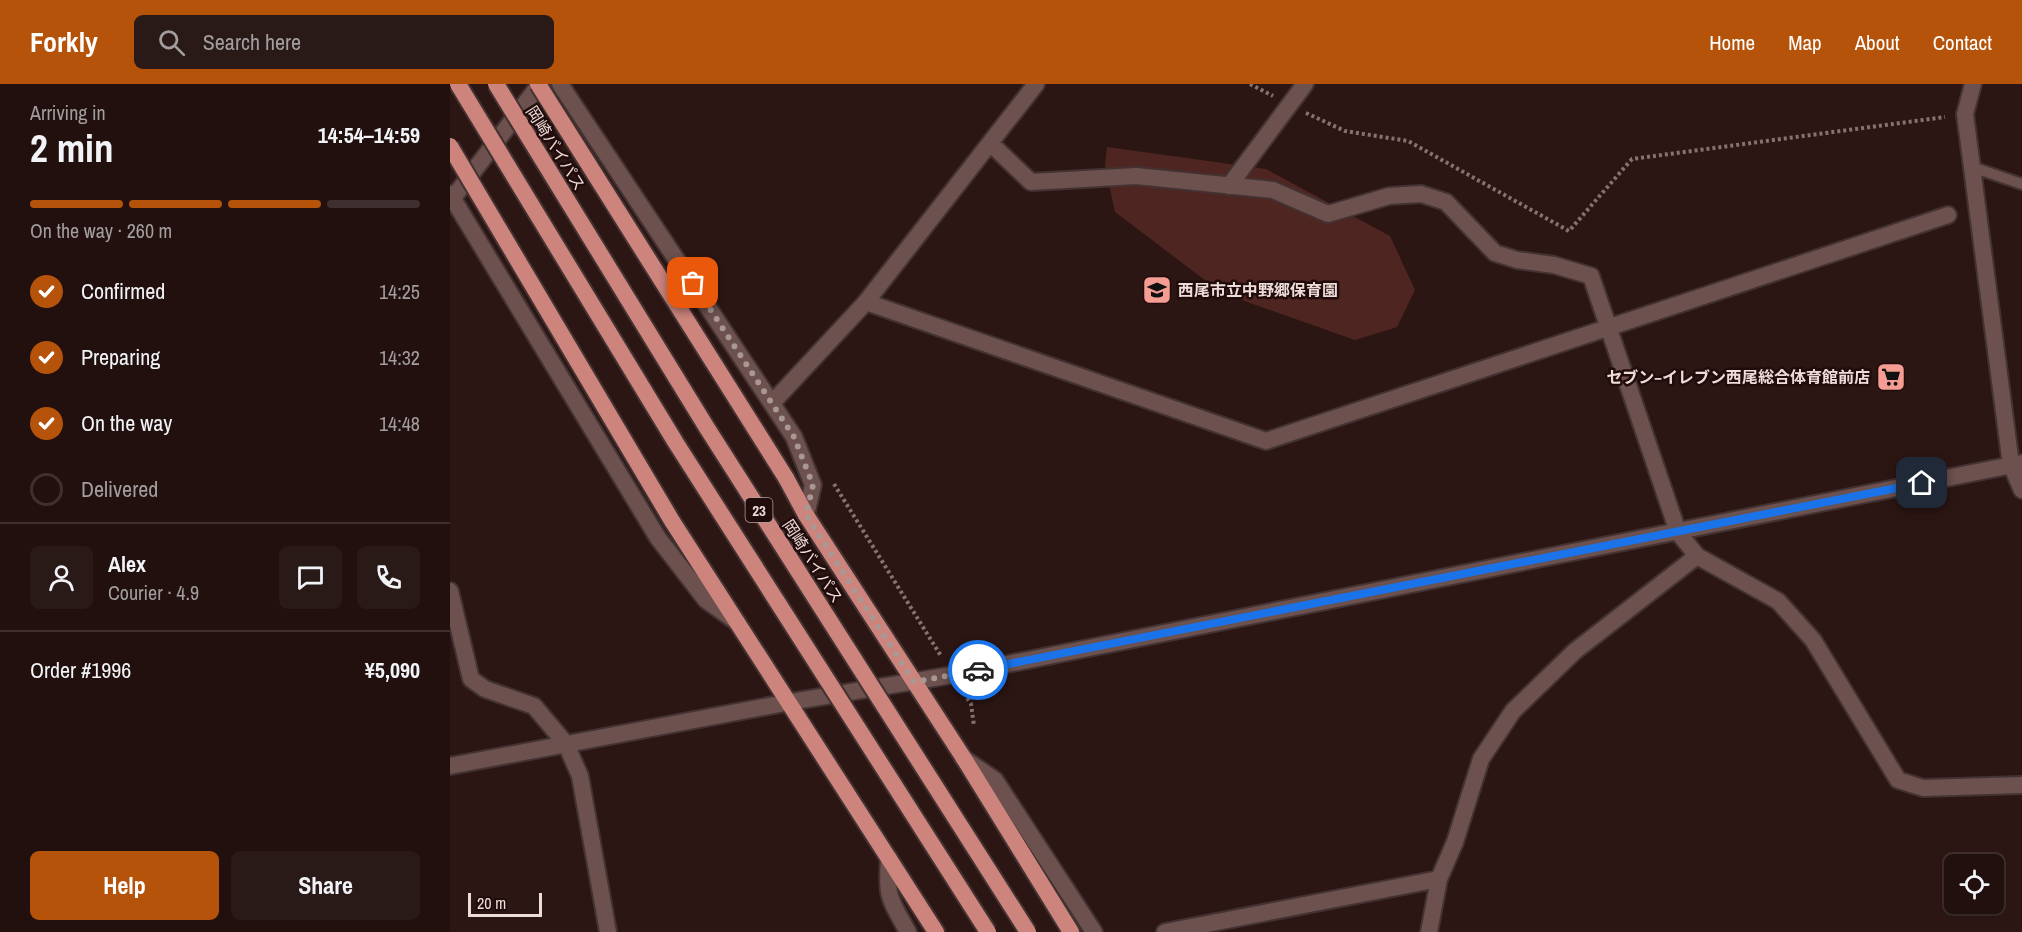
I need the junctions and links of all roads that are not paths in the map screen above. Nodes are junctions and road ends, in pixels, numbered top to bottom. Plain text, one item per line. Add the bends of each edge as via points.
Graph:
1 (458, 84) edge
2 (496, 84) edge
3 (539, 84) edge
4 (560, 84) edge
5 (1036, 84) edge
6 (1305, 84) edge
7 (1973, 84) edge
8 (990, 143) junction
9 (450, 146) edge
10 (1972, 167) junction
11 (2022, 184) edge
12 (1229, 186) junction
13 (451, 198) edge
14 (1948, 215) dead end
15 (866, 302) junction
16 (1608, 328) junction
17 (773, 402) junction
18 (2017, 464) edge
19 (2022, 490) edge
20 (806, 515) junction
21 (1678, 532) junction
22 (1697, 556) junction
23 (450, 591) edge
24 (739, 624) junction
25 (914, 682) junction
26 (790, 702) junction
27 (566, 744) junction
28 (963, 757) junction
29 (450, 766) edge
30 (2022, 785) edge
31 (890, 858) junction
32 (1439, 879) junction
33 (608, 932) edge
34 (908, 932) edge
35 (936, 932) edge
36 (988, 932) edge
37 (1028, 932) edge
38 (1071, 932) edge
39 (1094, 932) edge
40 (1165, 932) edge
41 (1429, 932) edge

1 - 36 highway, 23, bridge via 676,443
2 - 37 highway, 岡崎バイパス / 23, bridge via 707,428
3 - 13 street
3 - 20 highway, 23, bridge
4 - 17 street
5 - 8 street
6 - 12 street
7 - 10 street via 1965,114
8 - 12 street via 1031,182 1136,177
8 - 15 street
9 - 24 highway, bridge via 672,521
10 - 11 lane
10 - 18 street
12 - 16 street via 1273,190 1328,214 1389,196 1421,194 1446,202 1495,253 1591,276
13 - 24 street via 658,538 706,600
14 - 16 street
15 - 16 street via 1266,441
15 - 17 street
16 - 21 street
17 - 20 street via 794,437 813,485
18 - 19 street
18 - 21 street
20 - 25 highway, 23
21 - 22 street
21 - 25 street
22 - 30 street via 1778,601 1813,640 1898,780 1923,788
22 - 32 street via 1575,651 1513,711 1481,759
23 - 27 street via 471,679 484,689 534,706
24 - 26 highway
25 - 26 street
25 - 28 highway, 23
26 - 27 street
26 - 31 highway
27 - 29 street
27 - 33 street via 580,776
28 - 38 highway, 23
28 - 39 street via 995,780
31 - 34 street via 888,897
31 - 35 highway
32 - 40 street
32 - 41 street

